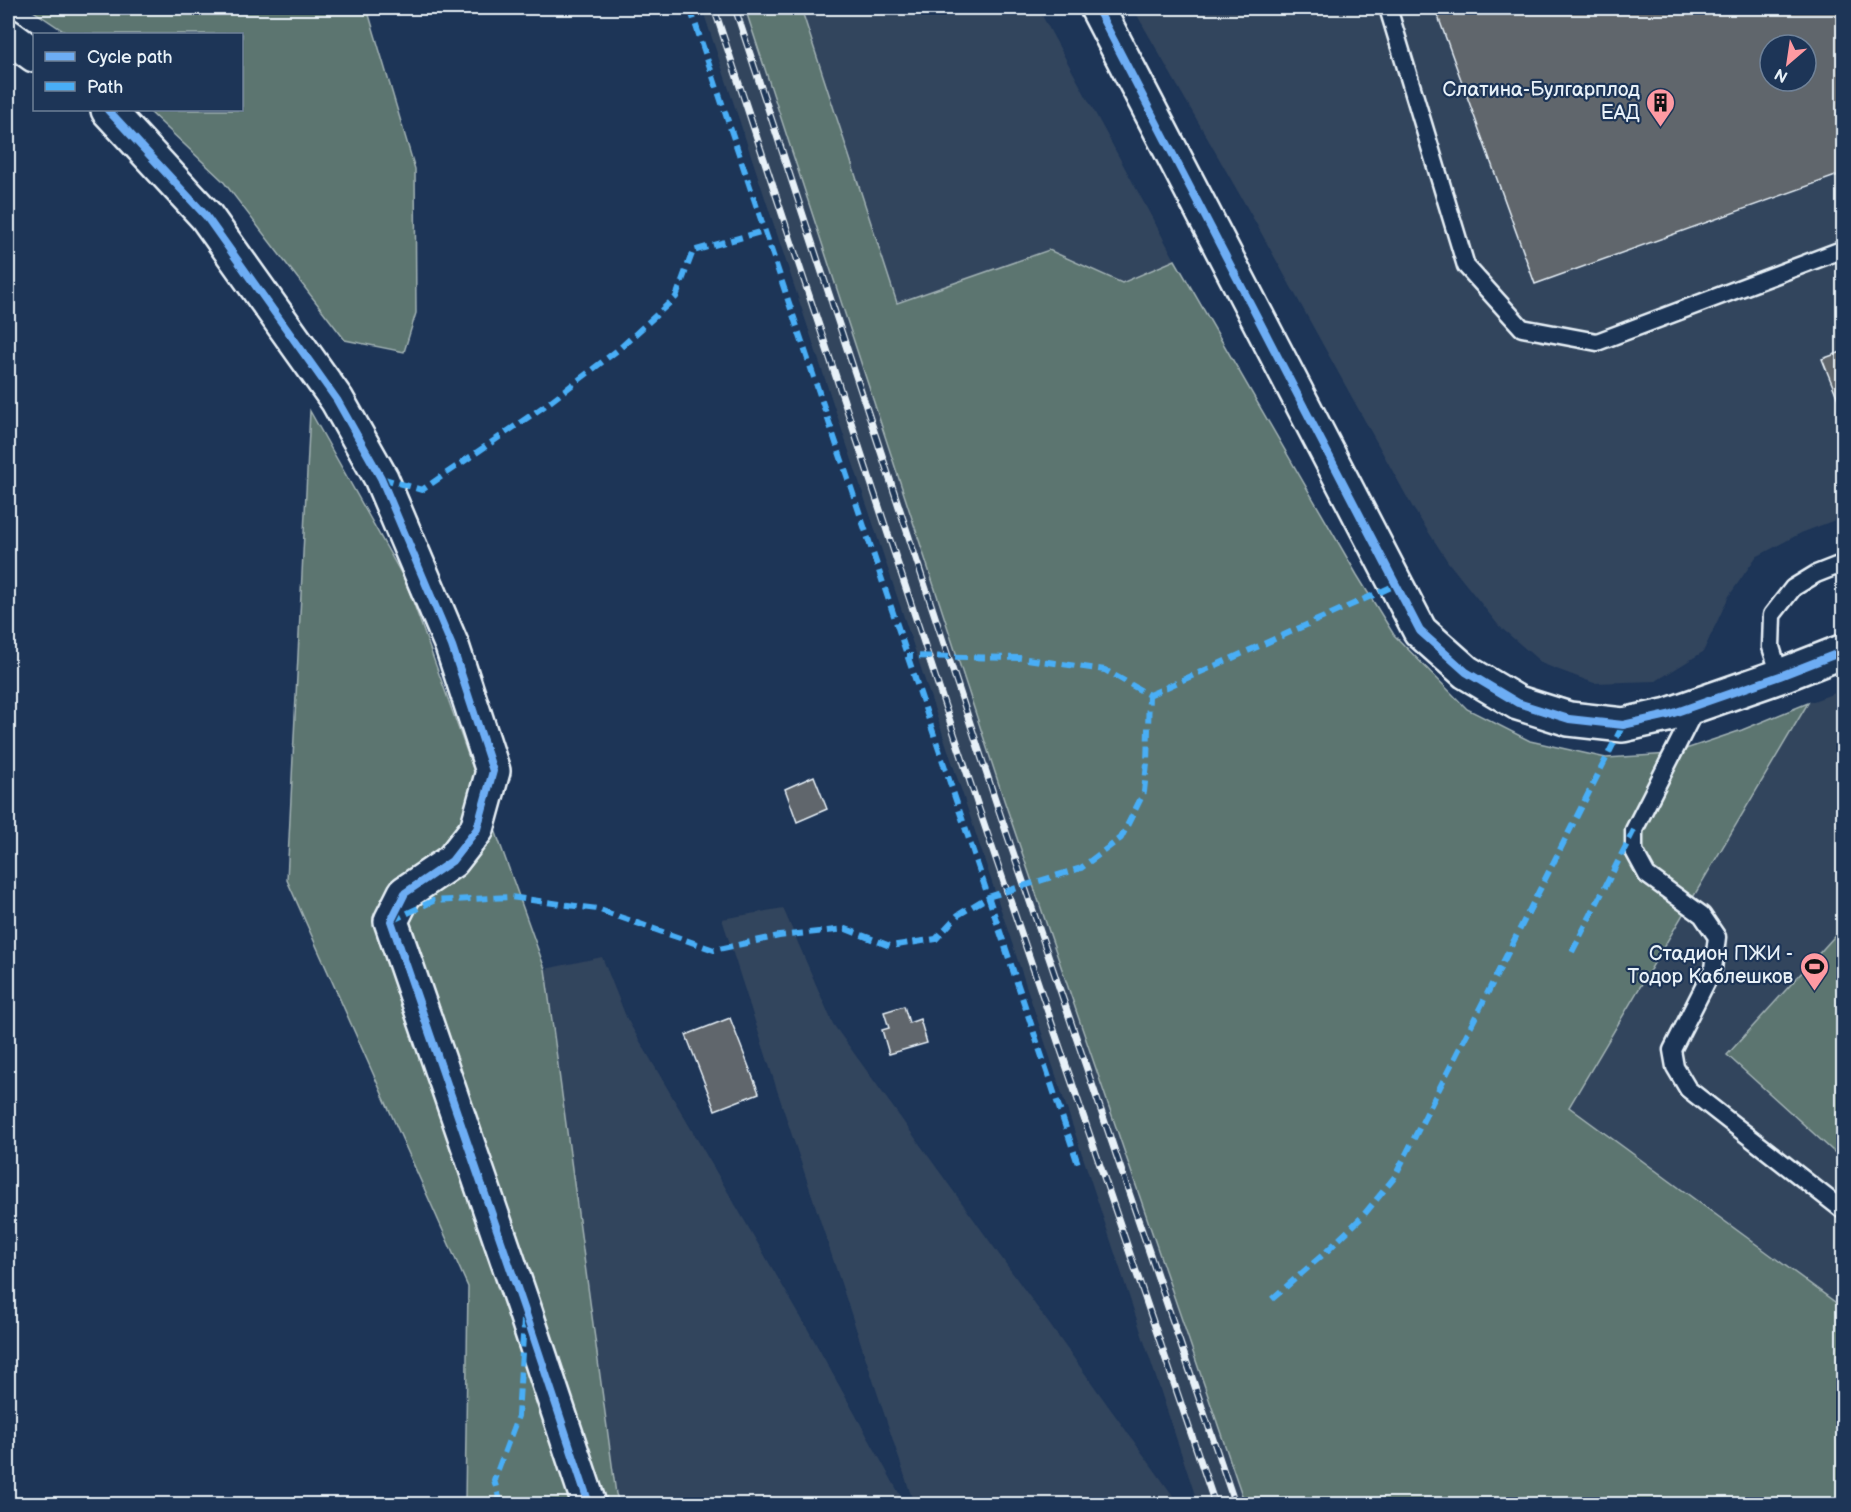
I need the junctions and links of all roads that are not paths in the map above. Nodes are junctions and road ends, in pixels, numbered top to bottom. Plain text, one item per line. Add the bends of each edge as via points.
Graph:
1 (1097, 8) edge
2 (1389, 8) edge
3 (8, 36) edge
4 (33, 54) edge
5 (109, 111) edge
6 (1844, 249) edge
7 (1844, 563) edge
8 (1844, 651) edge
9 (1780, 676) junction
10 (1698, 705) junction
11 (1844, 1211) edge
12 (589, 1504) edge

1 - 10 street via 1420,631 1466,672 1518,703 1569,720 1623,725
2 - 6 lane via 1466,266 1522,328 1597,342
3 - 4 street
5 - 12 street via 206,216 337,400 381,478 452,646 493,771 477,829 452,861 405,893 391,921
7 - 9 lane via 1793,588 1772,615 1771,647
8 - 9 street
9 - 10 street
10 - 11 lane via 1634,830 1634,851 1647,875 1702,915 1717,937 1713,969 1672,1050 1675,1067 1688,1089

